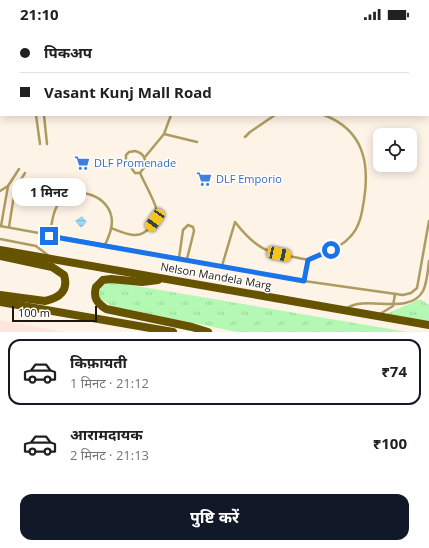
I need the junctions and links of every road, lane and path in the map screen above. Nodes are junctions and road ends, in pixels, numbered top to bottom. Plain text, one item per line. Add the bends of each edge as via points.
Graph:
1 (36, 116) edge
2 (44, 116) edge
3 (170, 116) edge
4 (274, 116) edge
5 (326, 116) edge
6 (164, 134) junction
7 (245, 137) dead end
8 (197, 142) dead end
9 (40, 144) dead end
10 (47, 144) dead end
11 (145, 157) junction
12 (19, 169) dead end
13 (25, 173) dead end
14 (140, 174) junction
15 (8, 186) junction
16 (0, 190) edge
17 (429, 221) edge
18 (1, 226) edge
19 (9, 227) junction
20 (111, 228) junction
21 (49, 236) junction
22 (0, 239) edge
23 (105, 245) junction
24 (0, 250) edge
25 (0, 256) edge
26 (50, 258) junction
27 (179, 258) junction
28 (187, 259) junction
29 (308, 260) junction
30 (429, 261) edge
31 (222, 266) junction
32 (165, 278) junction
33 (304, 281) junction
34 (395, 294) junction
35 (0, 295) edge
36 (0, 302) edge
37 (394, 304) junction
38 (345, 310) junction
39 (377, 316) junction
40 (429, 325) edge
41 (173, 332) edge
42 (208, 332) edge

1 - 9 lane
2 - 10 lane
3 - 6 lane
4 - 7 lane
5 - 29 lane via 346,127 360,146 366,167 364,196 359,222 349,239 335,249
6 - 8 lane
6 - 11 lane
11 - 14 lane via 146,165
11 - 14 lane via 141,152 135,151 126,155 126,161 135,173
12 - 15 lane
13 - 19 lane via 15,189
14 - 20 lane via 156,208 155,220 146,232 139,236
15 - 16 lane
15 - 18 lane
17 - 34 lane via 416,288 411,293
18 - 19 lane
19 - 21 lane
20 - 21 lane via 112,216 104,203 98,198 79,192 66,196 58,203
20 - 23 lane
21 - 23 lane
22 - 26 lane via 36,246
23 - 27 lane
24 - 26 main road, Nelson Mandela Marg
25 - 35 main road via 52,267 64,275 66,280 65,289 61,294 45,301
26 - 32 main road, Nelson Mandela Marg
27 - 28 lane
27 - 28 lane via 183,230 188,225 193,227 194,231
28 - 31 lane
29 - 31 lane via 265,251 248,239 235,222
29 - 33 lane
30 - 37 lane via 424,290 413,300
31 - 33 lane
32 - 38 main road, Nelson Mandela Marg
32 - 42 main road via 142,282 103,280 96,287 95,298 98,304 106,309
33 - 34 lane
34 - 37 lane
36 - 41 main road
37 - 38 lane via 357,303
37 - 39 lane
38 - 39 main road, Nelson Mandela Marg
39 - 40 main road, Nelson Mandela Marg

